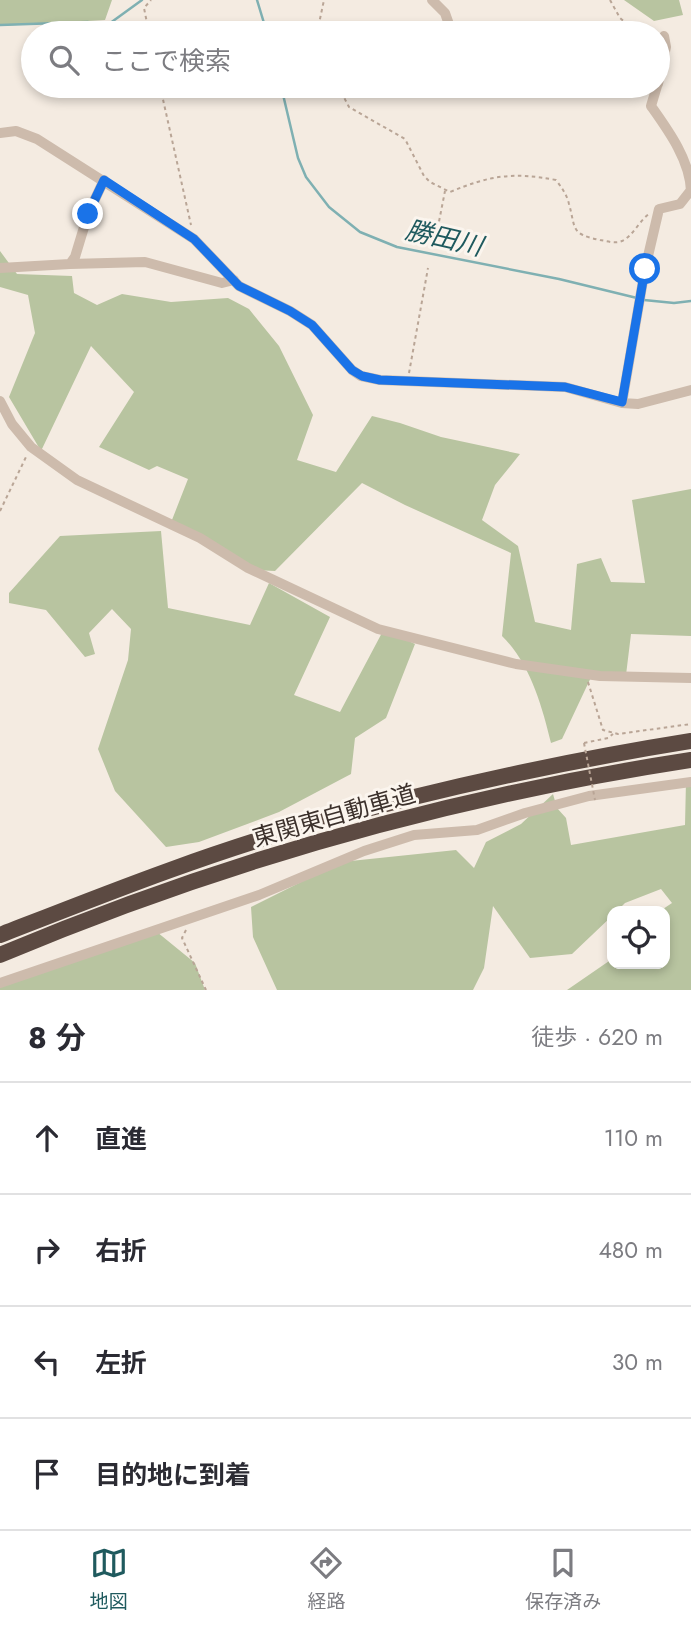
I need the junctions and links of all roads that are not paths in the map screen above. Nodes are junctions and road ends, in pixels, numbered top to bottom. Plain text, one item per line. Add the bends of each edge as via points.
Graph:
1 (432, 0) edge
2 (448, 21) edge
3 (653, 98) edge
4 (0, 132) edge
5 (104, 180) junction
6 (691, 191) edge
7 (70, 264) junction
8 (0, 268) edge
9 (234, 281) junction
10 (691, 390) edge
11 (0, 401) edge
12 (622, 402) junction
13 (691, 678) edge
14 (691, 741) edge
15 (691, 760) edge
16 (691, 782) edge
17 (73, 926) junction
18 (0, 935) edge
19 (0, 955) edge
20 (0, 965) edge
21 (0, 983) edge

1 - 2 street
3 - 6 street via 651,106 684,163
4 - 5 street via 16,131 37,139
5 - 7 street
5 - 9 street via 194,239
6 - 12 street via 680,204 659,209
7 - 8 street
7 - 9 street via 145,262 222,283
9 - 12 street via 312,325 362,376 565,387
10 - 12 street via 638,404
11 - 13 street via 31,447 88,486 378,629 516,664 585,674
14 - 18 highway, 東関東自動車道 via 508,775 318,822 87,900
15 - 17 highway, 東関東自動車道 via 513,793 400,820 257,861
16 - 21 street via 589,796 477,830 414,835 259,895
17 - 19 highway, 東関東自動車道
17 - 20 highway

